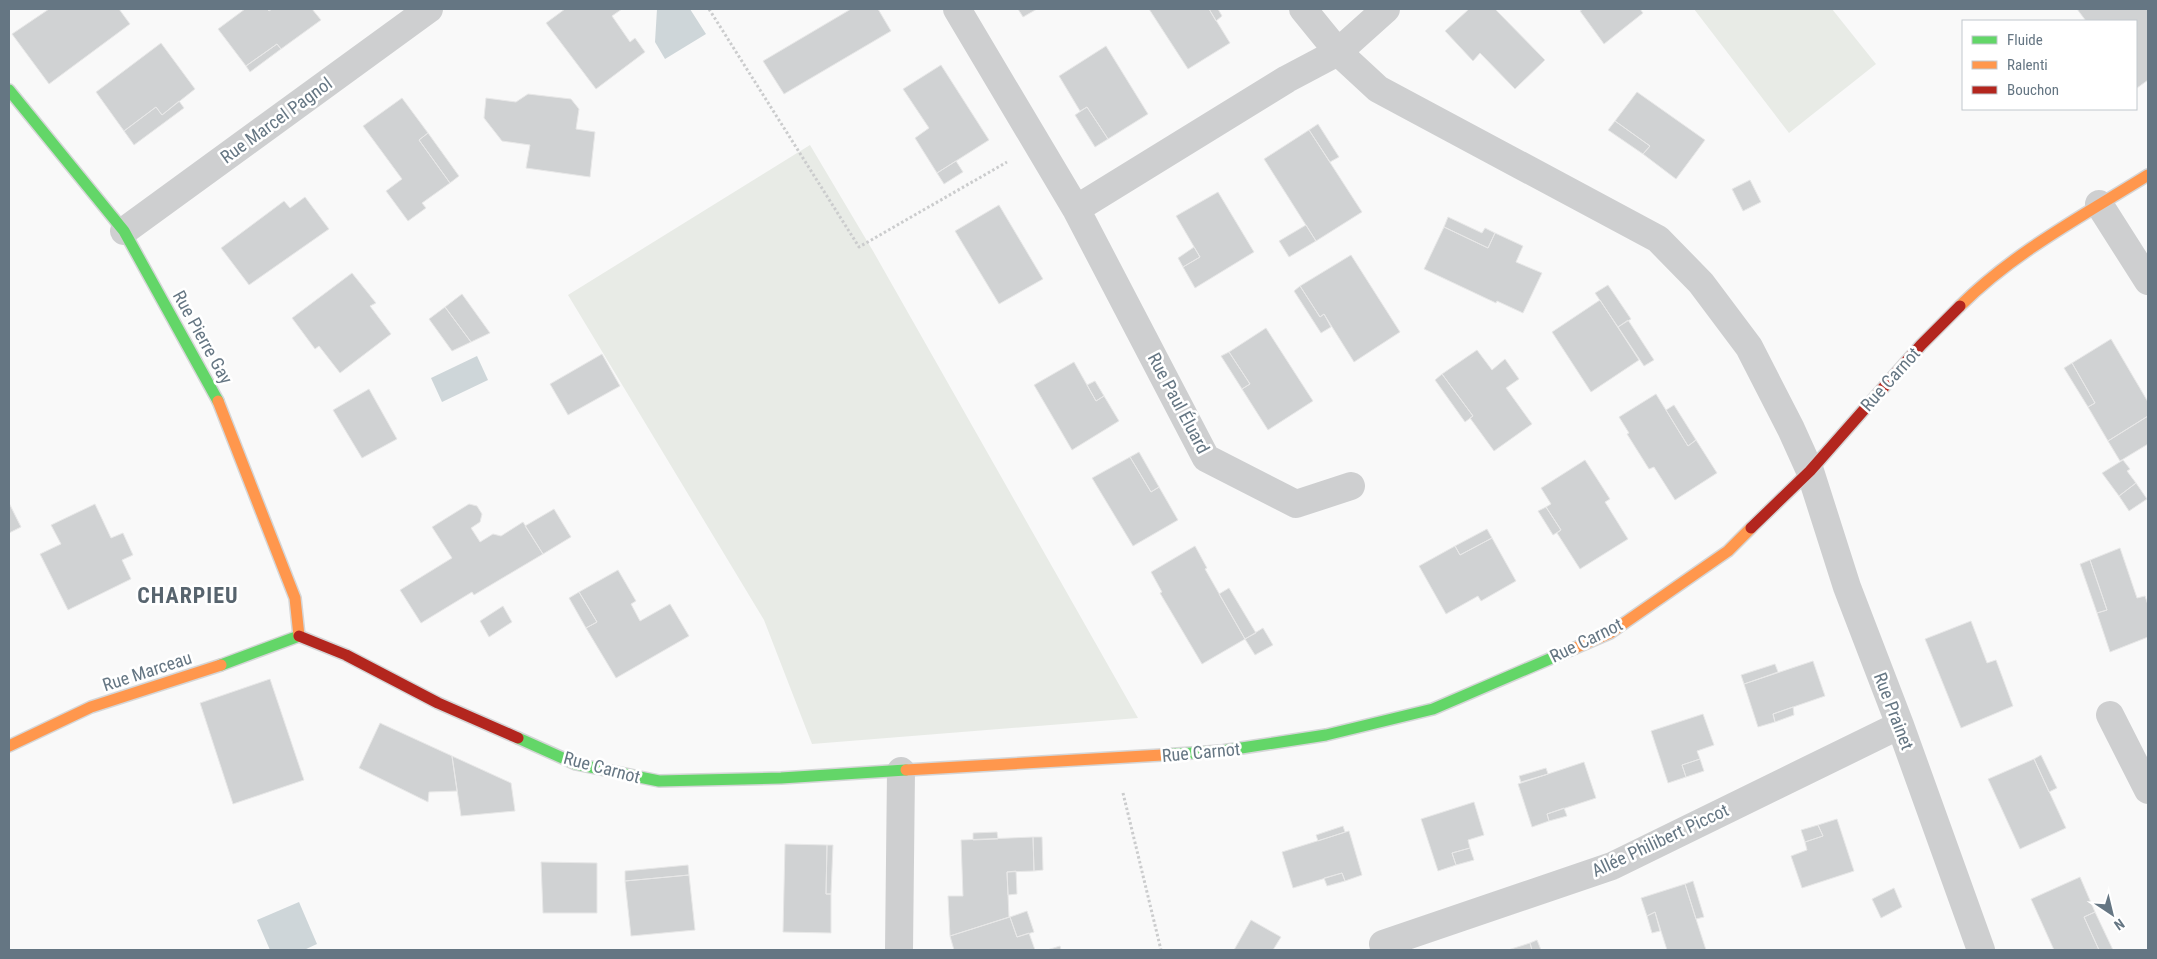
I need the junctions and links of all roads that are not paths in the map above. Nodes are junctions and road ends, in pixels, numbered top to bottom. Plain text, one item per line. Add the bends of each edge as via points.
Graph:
1 (429, 9) edge
2 (956, 9) edge
3 (1303, 9) edge
4 (1386, 9) edge
5 (1338, 52) junction
6 (9, 90) edge
7 (2148, 175) edge
8 (2099, 204) junction
9 (1076, 209) junction
10 (124, 231) junction
11 (2148, 281) edge
12 (1810, 472) junction
13 (1351, 486) dead end
14 (299, 636) junction
15 (2110, 715) dead end
16 (1900, 724) junction
17 (9, 746) edge
18 (901, 771) junction
19 (2148, 790) edge
20 (1383, 944) dead end
21 (899, 950) edge
22 (1981, 950) edge

1 - 10 street, Rue Marcel Pagnol
2 - 9 street, Rue Paul Éluard
3 - 5 street, Rue Prainet
4 - 5 street
5 - 9 street via 1287,79
5 - 12 street, Rue Prainet via 1378,90 1658,239 1701,283 1749,347
6 - 10 street, Rue Pierre Gay
7 - 8 street, Rue Carnot
8 - 11 street
8 - 12 street, Rue Carnot via 2038,243 1978,288 1921,345
9 - 13 street, Rue Paul Éluard via 1206,458 1296,504
10 - 14 street, Rue Pierre Gay via 220,404 295,598
12 - 16 street, Rue Prainet via 1847,587
12 - 18 street, Rue Carnot via 1728,552 1610,632 1433,709 1326,735 1222,751
14 - 17 street, Rue Marceau via 91,707
14 - 18 street, Rue Carnot via 346,655 438,703 576,764 659,782
15 - 19 street
16 - 20 street, Allée Philibert Piccot via 1612,866
16 - 22 street, Rue Prainet
18 - 21 street

